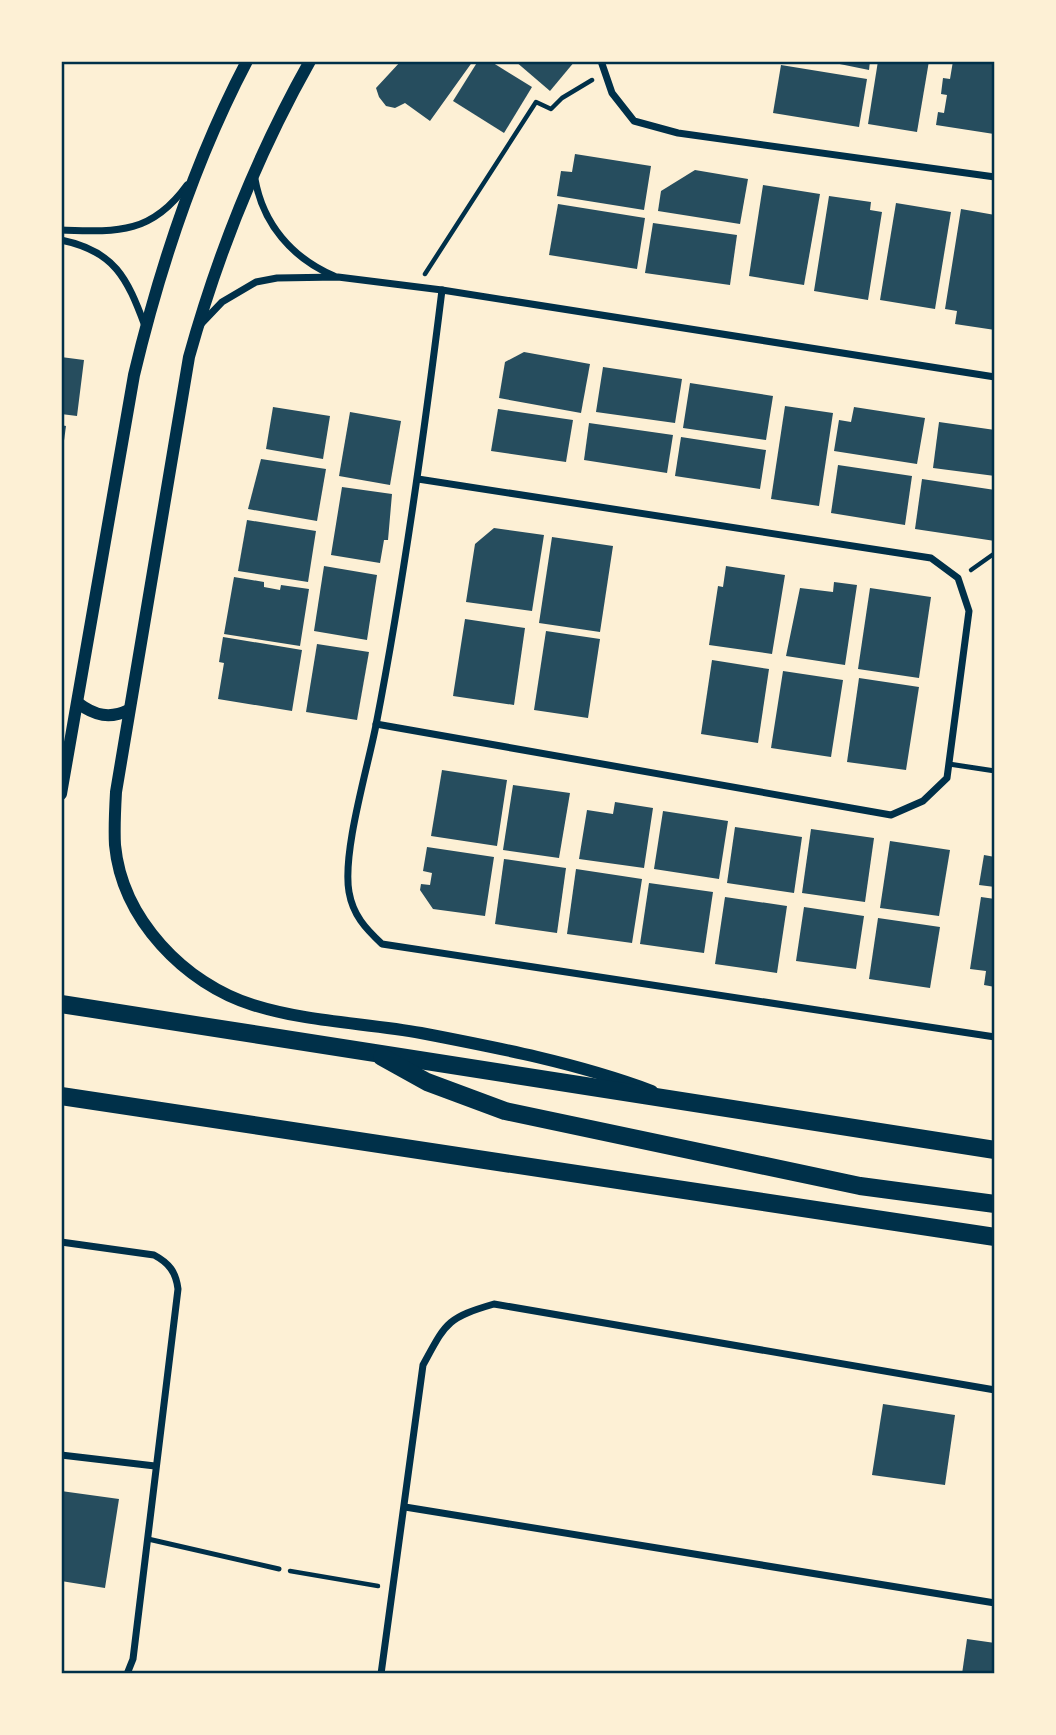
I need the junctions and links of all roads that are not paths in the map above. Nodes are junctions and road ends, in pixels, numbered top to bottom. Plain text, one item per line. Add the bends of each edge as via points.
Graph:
1 (247, 61) edge
2 (310, 61) edge
3 (601, 61) edge
4 (253, 171) junction
5 (196, 173) junction
6 (995, 177) edge
7 (61, 230) edge
8 (61, 240) edge
9 (338, 277) junction
10 (442, 290) junction
11 (146, 327) junction
12 (197, 330) junction
13 (995, 377) edge
14 (418, 480) junction
15 (79, 703) junction
16 (129, 710) junction
17 (376, 724) junction
18 (949, 764) junction
19 (995, 771) edge
20 (61, 794) edge
21 (61, 1004) edge
22 (995, 1037) edge
23 (371, 1050) junction
24 (61, 1096) edge
25 (681, 1102) junction
26 (995, 1150) edge
27 (995, 1204) edge
28 (995, 1237) edge
29 (61, 1242) edge
30 (995, 1390) edge
31 (61, 1455) edge
32 (155, 1466) junction
33 (405, 1507) junction
34 (148, 1539) junction
35 (279, 1569) road end
36 (995, 1603) edge
37 (128, 1674) edge
38 (381, 1674) edge

1 - 5 street
2 - 4 street
3 - 6 street via 612,93 634,121 678,133
4 - 9 street via 261,205 279,235 305,261
4 - 12 street
5 - 7 street via 164,211 136,227 104,233
5 - 11 street
8 - 11 street via 96,251 120,271
9 - 10 street
9 - 12 street via 256,282 222,302
10 - 13 street
10 - 14 street
11 - 15 street
12 - 16 street via 178,414
14 - 17 street
14 - 18 street via 931,558 958,578 969,611
15 - 16 street via 100,715
15 - 20 street
16 - 25 street via 115,806 118,860 154,937 189,972 254,1006 566,1062
17 - 18 street via 891,815 923,801 947,778
17 - 22 street via 349,859 349,891 360,923 382,944
18 - 19 lane
21 - 23 main road
23 - 25 main road
23 - 27 main road via 427,1082 505,1111 860,1186
24 - 28 main road
25 - 26 main road
29 - 32 street via 154,1255 172,1268 177,1279
30 - 33 street via 494,1304 458,1315 442,1331 423,1365
31 - 32 street
32 - 34 street
33 - 36 street
33 - 38 street
34 - 35 lane
34 - 37 street

